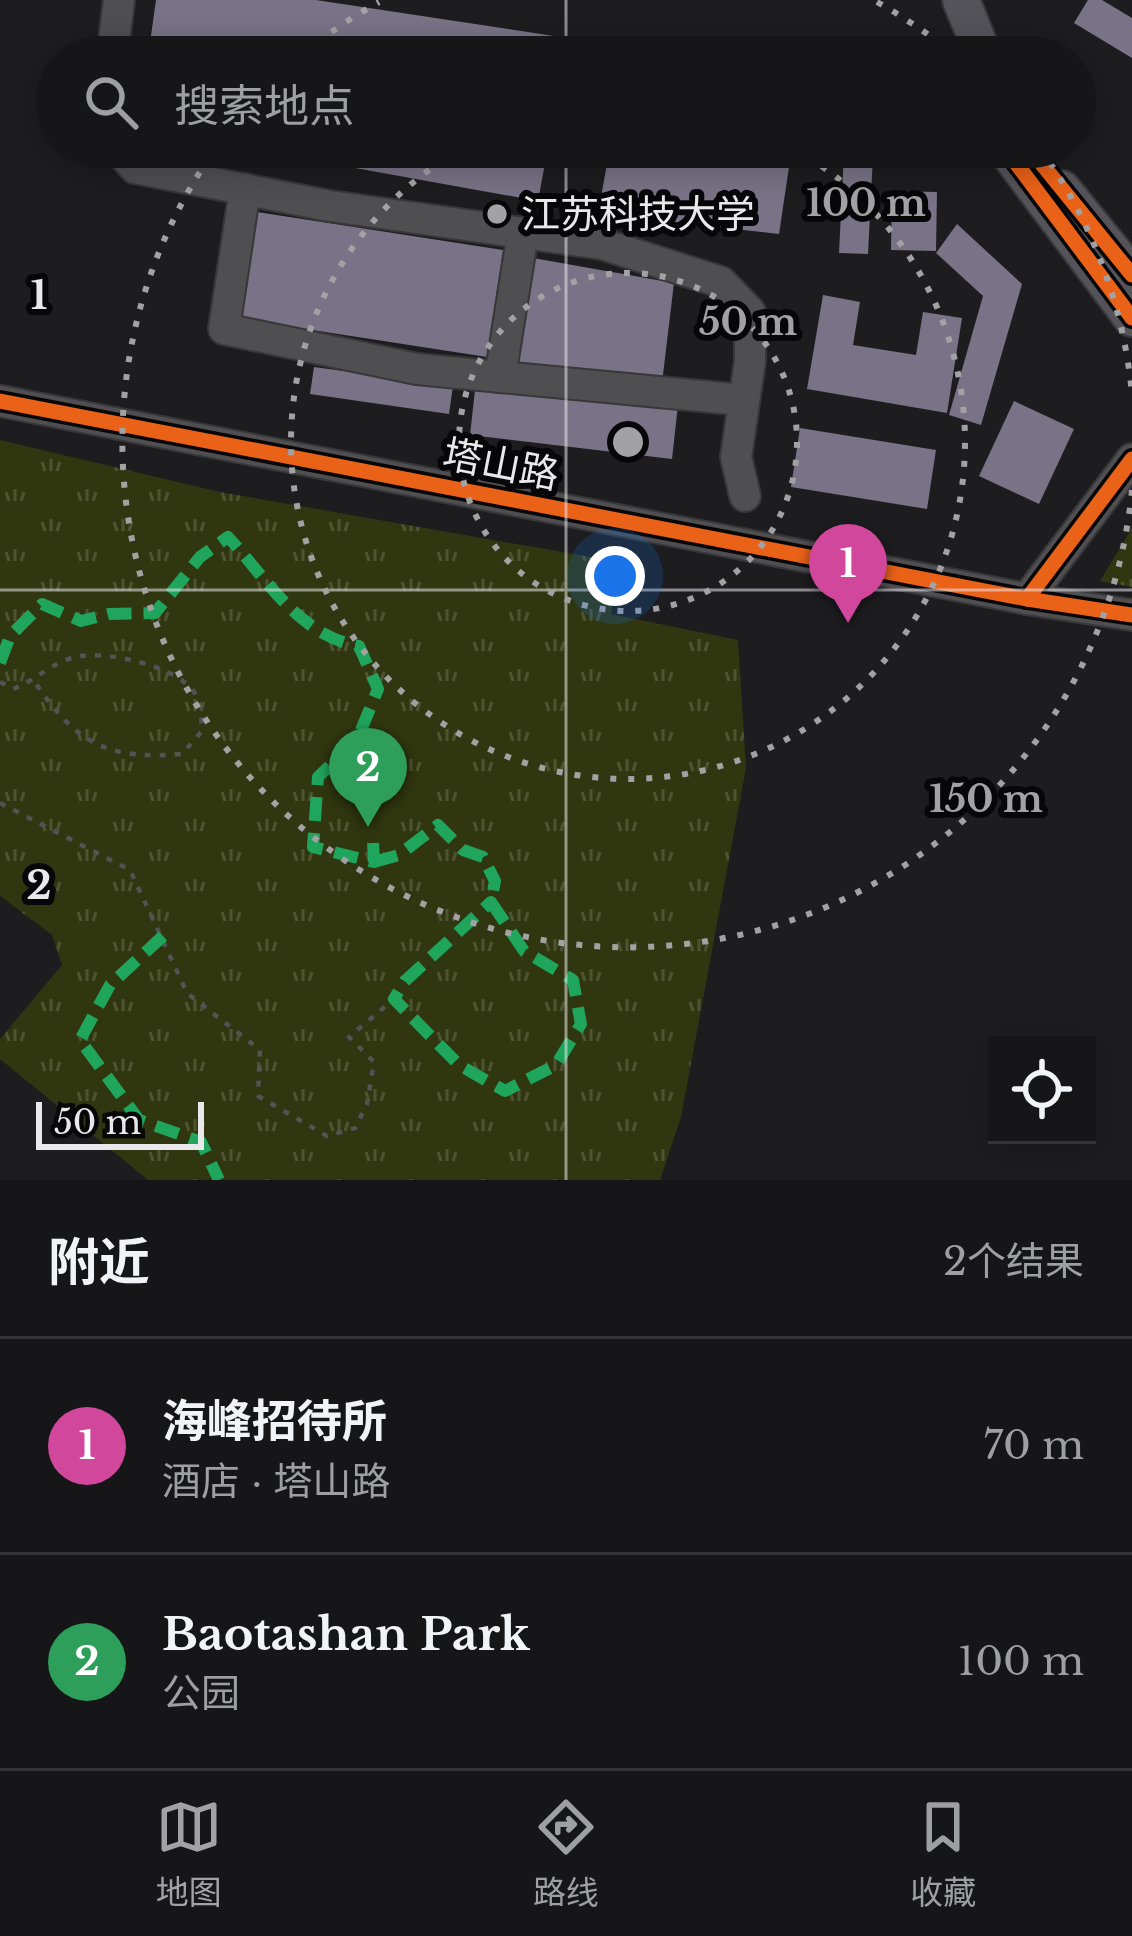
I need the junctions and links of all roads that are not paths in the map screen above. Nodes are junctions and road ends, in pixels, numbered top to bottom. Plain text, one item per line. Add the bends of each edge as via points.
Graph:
1 (119, 0) edge
2 (937, 0) edge
3 (961, 0) edge
4 (115, 36) edge
5 (951, 36) edge
6 (976, 36) edge
7 (135, 168) edge
8 (1020, 168) edge
9 (1045, 168) edge
10 (245, 189) junction
11 (523, 233) junction
12 (1132, 274) edge
13 (1132, 318) edge
14 (500, 377) junction
15 (743, 400) junction
16 (0, 401) edge
17 (1132, 459) edge
18 (745, 496) dead end
19 (1027, 599) junction
20 (1132, 615) edge

1 - 4 street
2 - 5 main road
3 - 6 main road
7 - 10 street
8 - 13 main road
9 - 12 main road
10 - 11 street
10 - 14 street via 224,329 417,369
11 - 14 street
11 - 15 street via 602,244 721,282 750,312
14 - 15 street
15 - 18 street via 736,457
16 - 19 street, 塔山路
17 - 19 street
19 - 20 street, 塔山路

